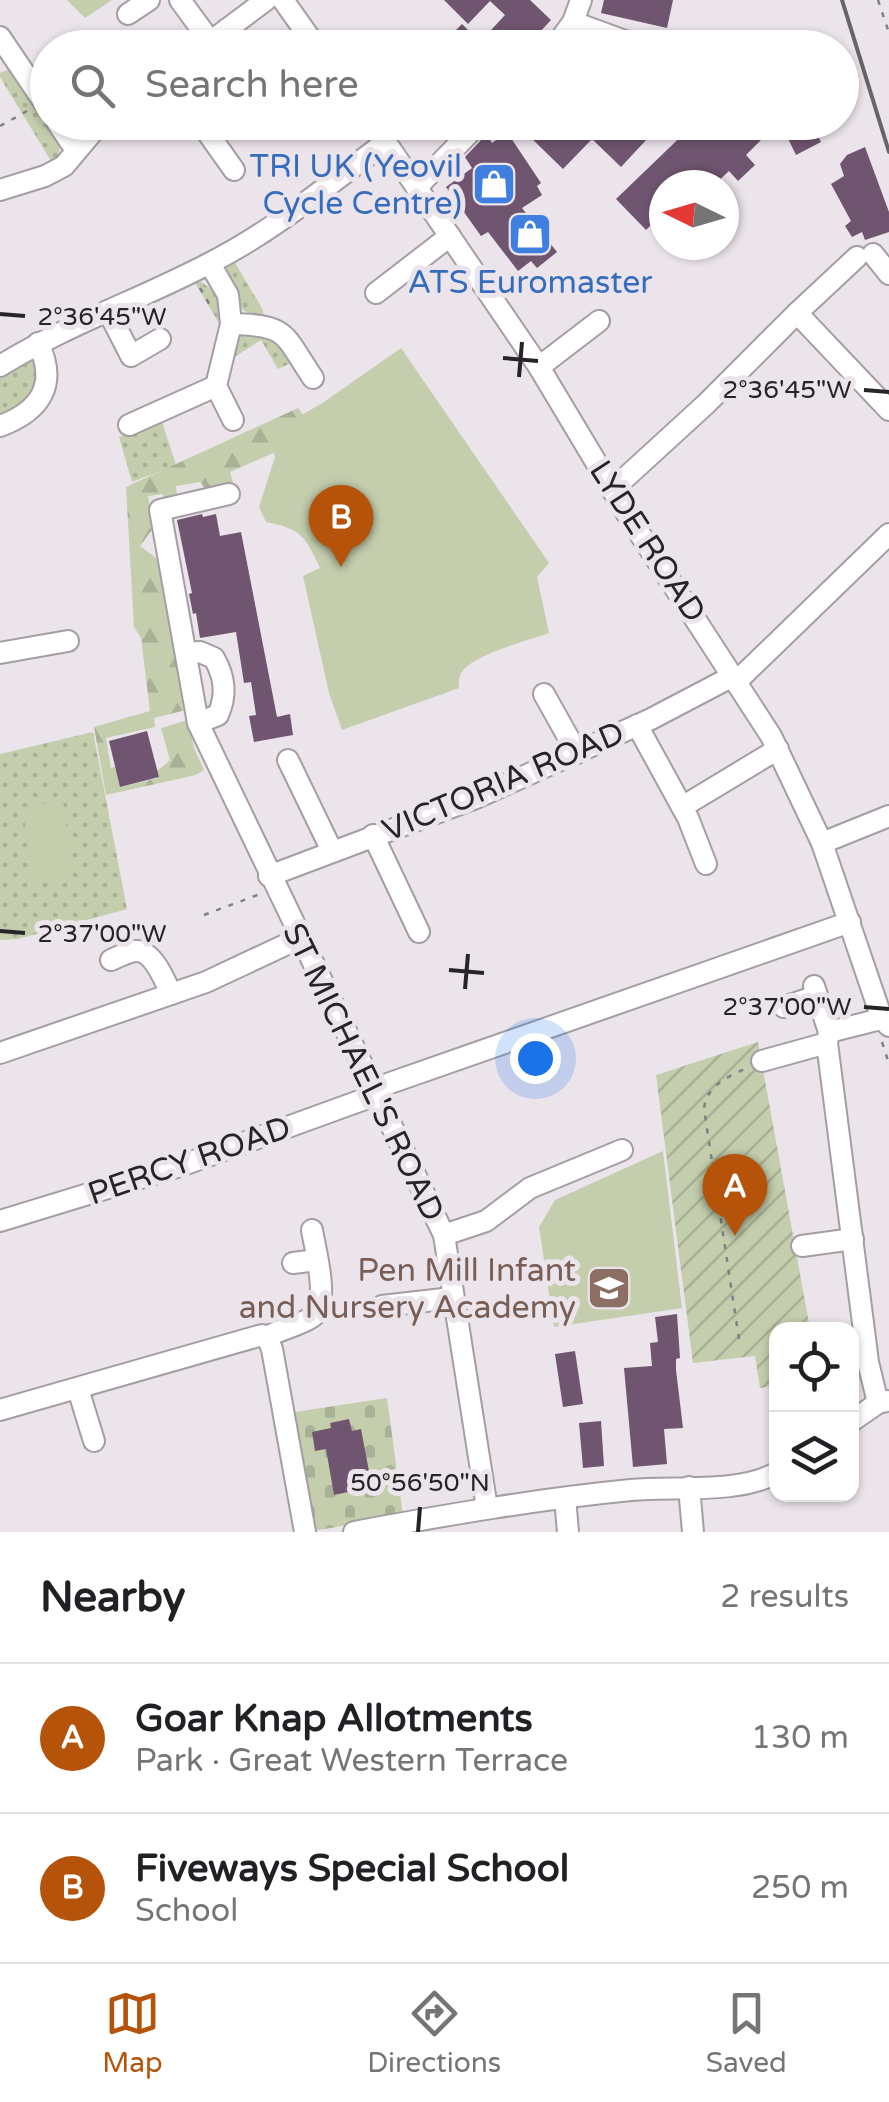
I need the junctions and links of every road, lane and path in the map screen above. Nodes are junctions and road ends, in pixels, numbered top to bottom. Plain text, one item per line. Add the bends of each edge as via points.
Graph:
1 (148, 0) edge
2 (180, 0) edge
3 (266, 0) edge
4 (283, 0) edge
5 (581, 0) edge
6 (878, 0) edge
7 (128, 14) dead end
8 (573, 22) junction
9 (205, 30) edge
10 (225, 30) edge
11 (304, 30) edge
12 (567, 30) edge
13 (595, 30) edge
14 (889, 33) edge
15 (0, 37) edge
16 (30, 81) edge
17 (30, 112) edge
18 (0, 126) edge
19 (69, 140) edge
20 (84, 140) edge
21 (213, 140) edge
22 (462, 140) edge
23 (386, 142) joint
24 (75, 149) junction
25 (234, 170) dead end
26 (417, 186) junction
27 (0, 190) edge
28 (450, 236) junction
29 (200, 268) junction
30 (889, 274) edge
31 (381, 280) dead end
32 (108, 310) junction
33 (797, 312) junction
34 (599, 321) dead end
35 (229, 329) junction
36 (160, 338) dead end
37 (38, 342) junction
38 (0, 366) edge
39 (539, 367) junction
40 (283, 373) dead end
41 (216, 386) junction
42 (889, 410) edge
43 (233, 420) dead end
44 (129, 425) dead end
45 (0, 426) edge
46 (612, 490) junction
47 (229, 494) dead end
48 (889, 534) edge
49 (68, 641) dead end
50 (0, 653) edge
51 (186, 653) junction
52 (735, 679) junction
53 (544, 694) dead end
54 (198, 723) junction
55 (637, 725) junction
56 (778, 749) junction
57 (577, 753) junction
58 (288, 760) dead end
59 (682, 807) junction
60 (889, 816) edge
61 (373, 835) junction
62 (822, 843) junction
63 (332, 851) junction
64 (706, 864) dead end
65 (272, 882) junction
66 (204, 915) dead end
67 (850, 922) junction
68 (419, 932) dead end
69 (300, 938) junction
70 (111, 960) dead end
71 (170, 994) junction
72 (784, 1007) dead end
73 (885, 1020) edge
74 (828, 1037) junction
75 (0, 1053) edge
76 (762, 1061) joint
77 (889, 1064) edge
78 (375, 1092) junction
79 (622, 1150) dead end
80 (0, 1221) edge
81 (312, 1230) dead end
82 (444, 1235) junction
83 (854, 1239) junction
84 (802, 1246) dead end
85 (316, 1260) junction
86 (293, 1263) dead end
87 (452, 1298) junction
88 (382, 1306) dead end
89 (267, 1337) junction
90 (739, 1340) dead end
91 (78, 1389) junction
92 (883, 1402) edge
93 (0, 1410) edge
94 (859, 1417) edge
95 (94, 1442) dead end
96 (769, 1475) edge
97 (690, 1487) junction
98 (565, 1498) junction
99 (488, 1508) junction
100 (305, 1532) edge
101 (354, 1532) edge
102 (568, 1532) edge
103 (693, 1532) edge

1 - 7 street
2 - 9 street
3 - 10 street
4 - 11 street
5 - 8 street
6 - 14 path
8 - 12 street
8 - 13 street
15 - 16 street
17 - 18 path
19 - 24 street
20 - 24 street
21 - 25 street
22 - 26 street
23 - 26 street, LYDE ROAD
23 - 29 street via 283,218
24 - 27 street via 64,166
26 - 28 street, LYDE ROAD
28 - 31 street
28 - 39 street, LYDE ROAD
29 - 32 street
29 - 35 path
29 - 35 street via 228,295
30 - 33 street via 865,256
32 - 36 street via 125,359
32 - 37 street
33 - 42 street
33 - 46 street
34 - 39 street
35 - 40 street via 284,333 308,370
35 - 41 street
37 - 38 street
37 - 45 street via 48,362 37,404
39 - 46 street, LYDE ROAD
41 - 43 street
41 - 44 street via 153,424
46 - 52 street, LYDE ROAD
47 - 51 street, ST MICHAEL'S ROAD via 160,510
48 - 52 street, VICTORIA ROAD
49 - 50 street
51 - 54 street, ST MICHAEL'S ROAD
51 - 54 street via 214,658 221,670 225,701 218,715
52 - 55 street, VICTORIA ROAD
52 - 56 street, LYDE ROAD
53 - 57 street
54 - 65 street, ST MICHAEL'S ROAD
55 - 57 street, VICTORIA ROAD
55 - 59 street
56 - 59 street
56 - 62 street, LYDE ROAD
57 - 61 street, VICTORIA ROAD
58 - 63 street
59 - 64 street
60 - 62 street
61 - 63 street, VICTORIA ROAD
61 - 68 street
62 - 67 street, LYDE ROAD
63 - 65 street, VICTORIA ROAD
65 - 66 path
65 - 69 street, ST MICHAEL'S ROAD
67 - 73 street, LYDE ROAD
67 - 78 street, PERCY ROAD
69 - 71 street
69 - 78 street, ST MICHAEL'S ROAD
70 - 71 street via 143,952
71 - 75 street
72 - 74 street via 815,991
73 - 74 street
73 - 77 path
74 - 76 street
74 - 83 street
76 - 90 path via 726,1078 710,1091 704,1108
78 - 80 street, PERCY ROAD via 183,1165
78 - 82 street, ST MICHAEL'S ROAD
79 - 82 street via 530,1188 486,1221
81 - 85 street
82 - 87 street, ST MICHAEL'S ROAD
83 - 84 street
83 - 92 street via 868,1362
85 - 86 street
85 - 89 street via 319,1310
87 - 88 street
87 - 99 street, ST MICHAEL'S ROAD
89 - 91 street via 257,1334
89 - 100 street
91 - 93 street
91 - 95 street
92 - 94 street
96 - 97 street
97 - 98 street
97 - 103 street
98 - 99 street
98 - 102 street
99 - 101 street

